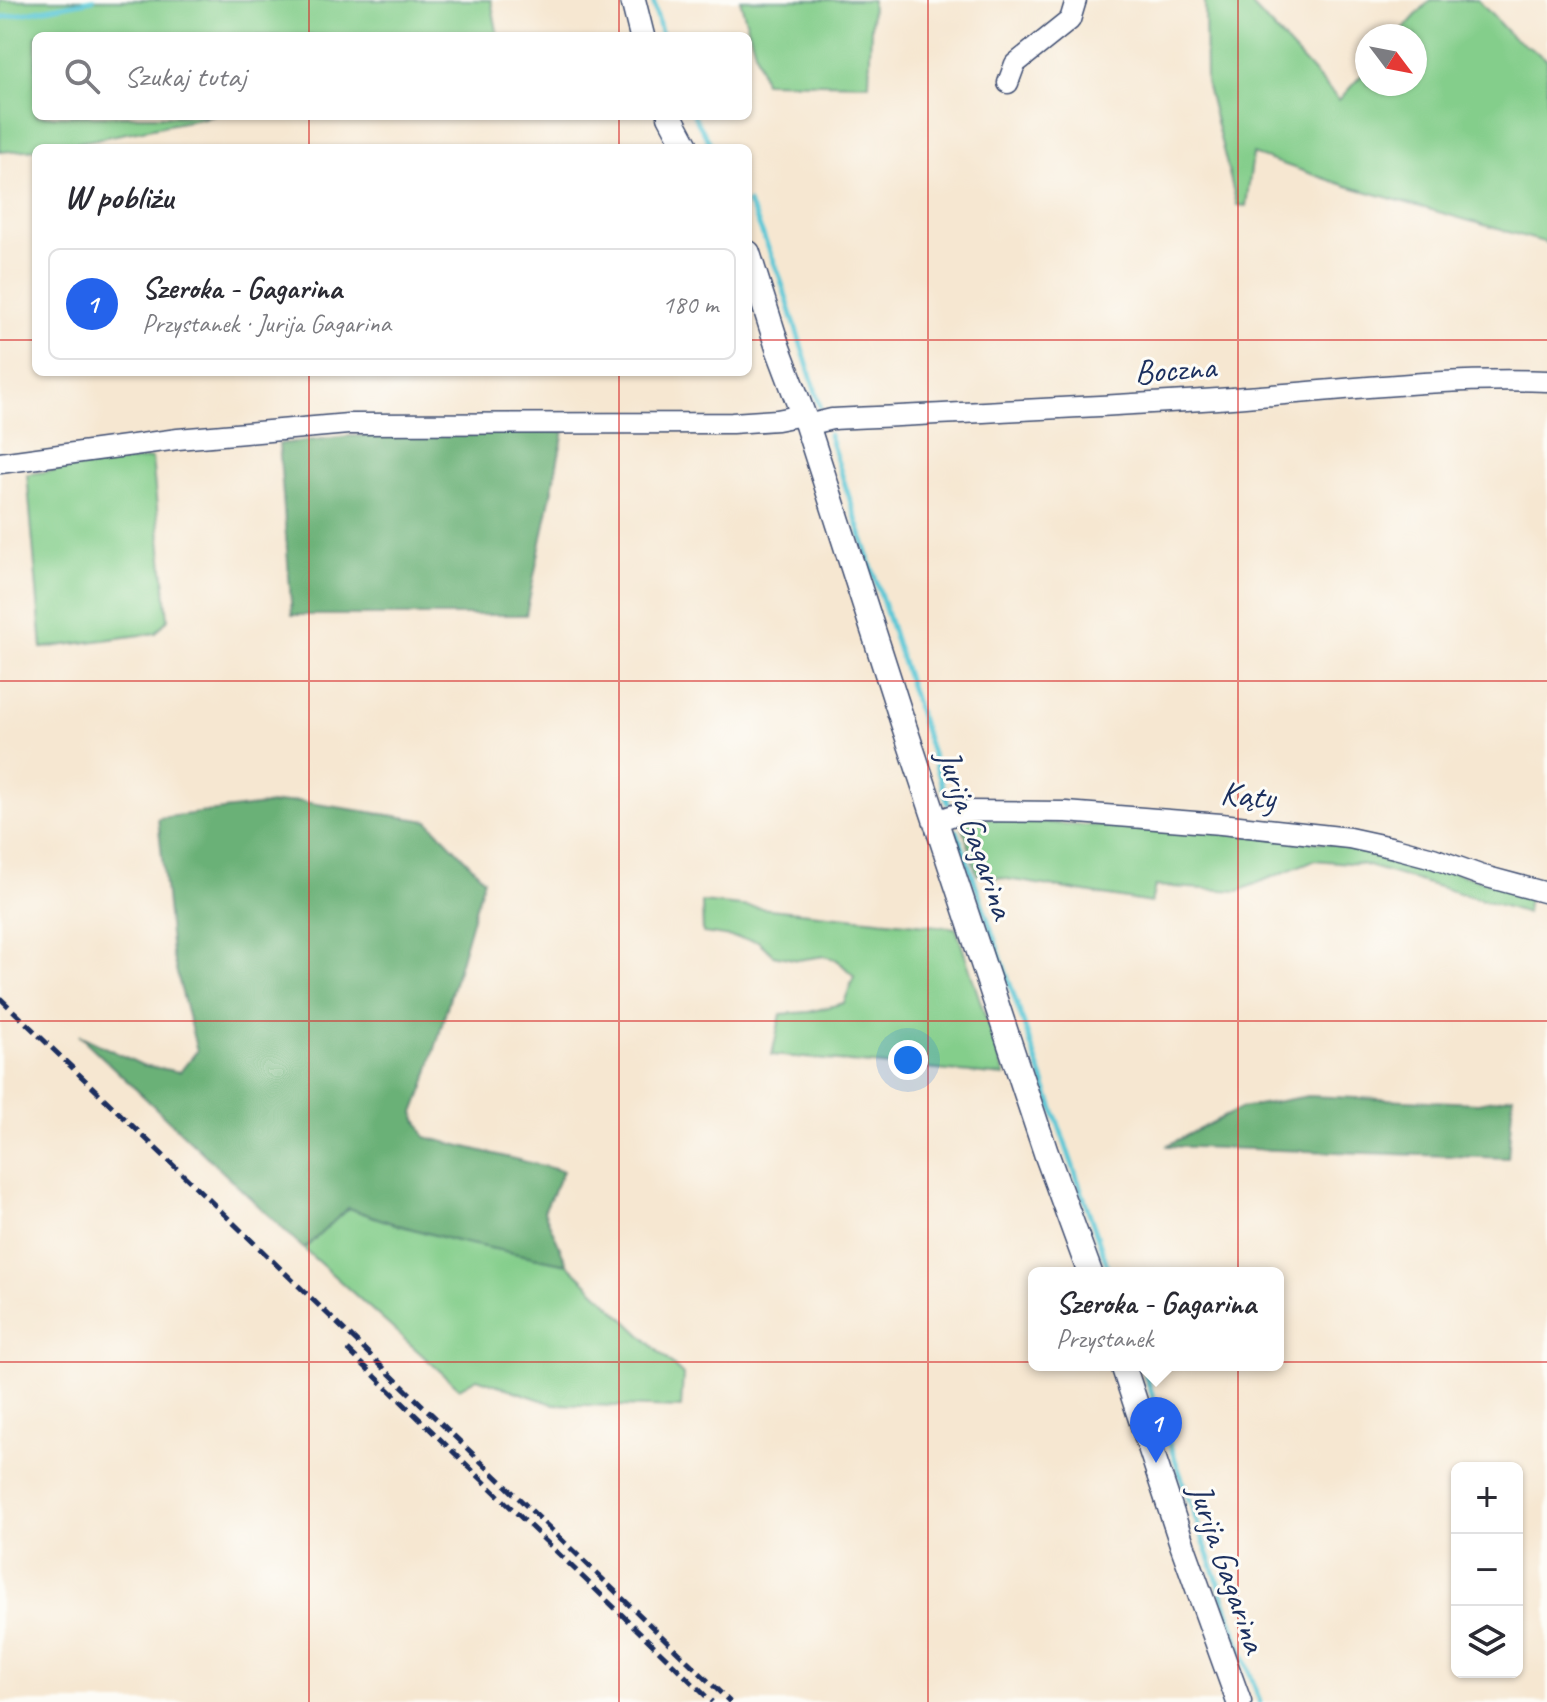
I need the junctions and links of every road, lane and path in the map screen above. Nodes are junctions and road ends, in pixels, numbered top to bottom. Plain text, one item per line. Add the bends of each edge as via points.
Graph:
1 (633, 0) edge
2 (1076, 0) edge
3 (641, 32) edge
4 (1008, 83) dead end
5 (672, 120) edge
6 (685, 144) edge
7 (752, 266) edge
8 (1547, 381) edge
9 (805, 420) junction
10 (0, 463) edge
11 (936, 821) junction
12 (1547, 893) edge
13 (1088, 1267) edge
14 (1125, 1371) edge
15 (1239, 1702) edge

1 - 3 street
2 - 4 street via 1070,20 1015,64
5 - 6 street
7 - 9 street, Jurija Gagarina
8 - 9 street, Boczna via 1475,380
9 - 10 street via 348,424 178,439
9 - 11 street, Jurija Gagarina
11 - 12 street, Kąty via 966,811 1066,812 1349,838
11 - 13 street, Jurija Gagarina
14 - 15 street, Jurija Gagarina

